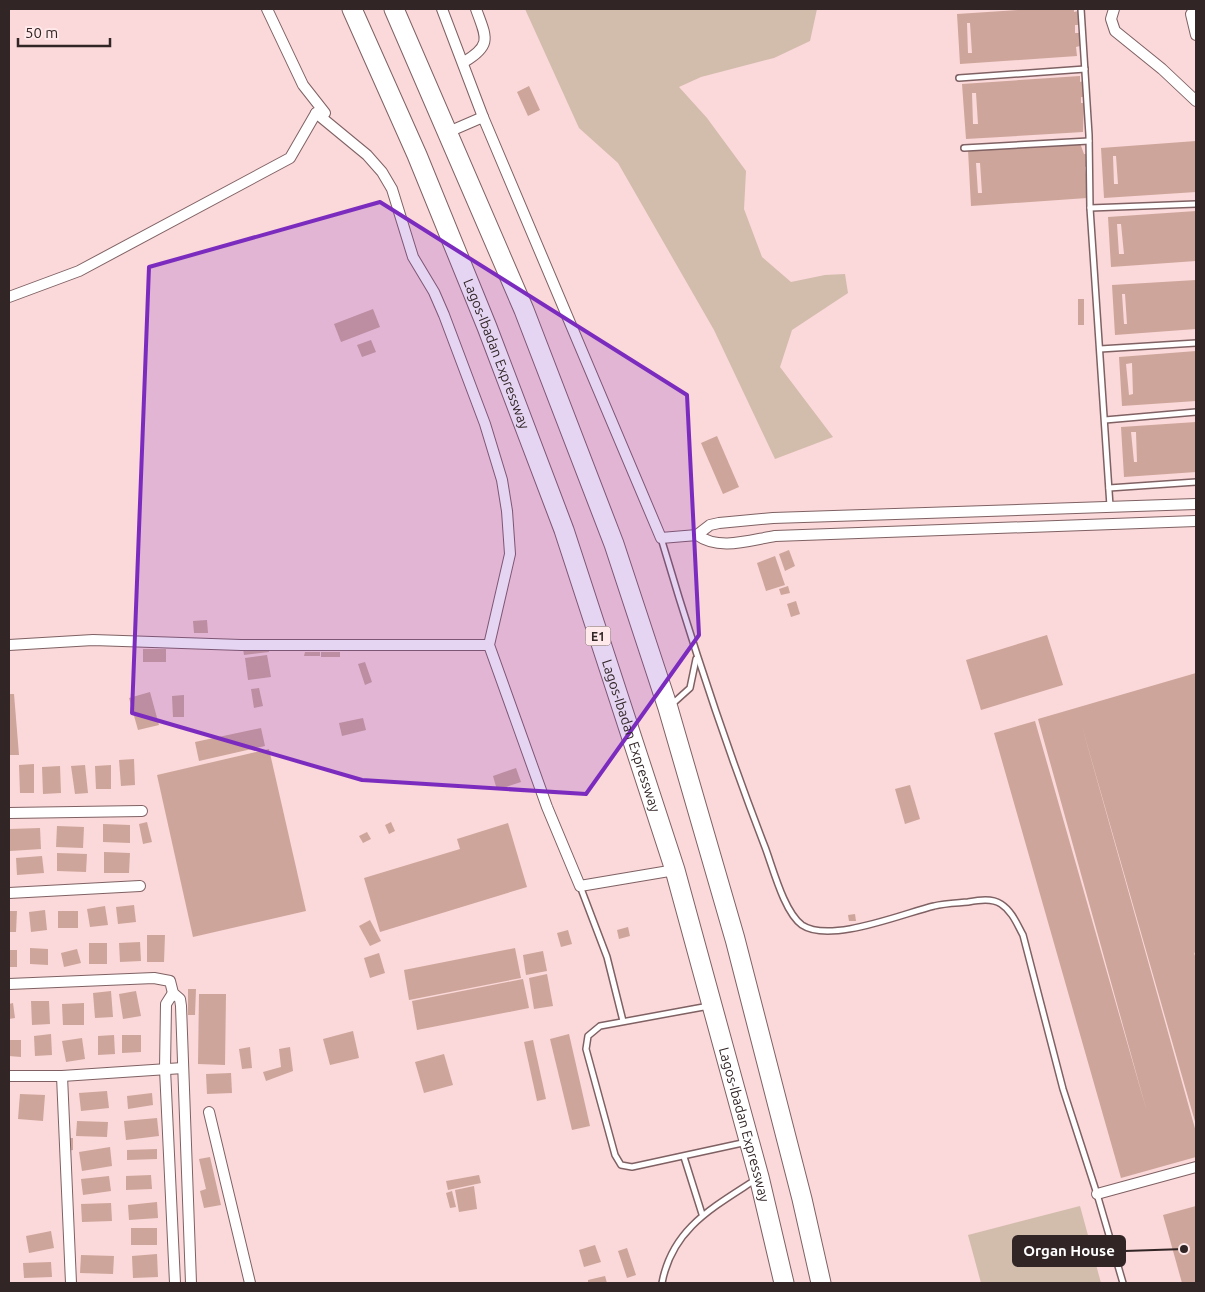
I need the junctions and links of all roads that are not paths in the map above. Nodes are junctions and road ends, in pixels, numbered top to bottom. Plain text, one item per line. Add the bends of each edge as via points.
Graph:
1 (267, 9) edge
2 (352, 9) edge
3 (394, 9) edge
4 (442, 9) edge
5 (476, 9) edge
6 (1081, 9) edge
7 (1114, 9) edge
8 (1195, 9) edge
9 (1196, 35) edge
10 (464, 62) junction
11 (1084, 70) junction
12 (959, 78) dead end
13 (1196, 102) edge
14 (316, 113) junction
15 (483, 117) junction
16 (446, 133) junction
17 (1089, 141) junction
18 (964, 148) dead end
19 (1196, 204) edge
20 (1090, 208) junction
21 (9, 297) edge
22 (1196, 344) edge
23 (1100, 349) junction
24 (1196, 412) edge
25 (1105, 420) junction
26 (1196, 482) edge
27 (1109, 488) junction
28 (1196, 504) edge
29 (1110, 507) junction
30 (1196, 521) edge
31 (697, 535) junction
32 (661, 538) junction
33 (9, 645) edge
34 (489, 645) junction
35 (696, 656) junction
36 (668, 708) junction
37 (142, 811) dead end
38 (9, 813) edge
39 (676, 870) junction
40 (140, 886) dead end
41 (580, 886) junction
42 (9, 893) edge
43 (9, 984) edge
44 (173, 993) junction
45 (712, 1005) junction
46 (623, 1021) junction
47 (183, 1068) junction
48 (166, 1069) junction
49 (9, 1076) edge
50 (62, 1076) junction
51 (209, 1112) dead end
52 (750, 1141) junction
53 (684, 1157) junction
54 (1196, 1167) edge
55 (759, 1177) junction
56 (1098, 1194) junction
57 (702, 1214) junction
58 (71, 1283) edge
59 (175, 1283) edge
60 (191, 1283) edge
61 (250, 1283) edge
62 (662, 1283) edge
63 (784, 1283) edge
64 (821, 1283) edge
65 (1123, 1283) edge

1 - 14 street via 303,85 325,113
2 - 39 highway, Lagos-Ibadan Expressway / E1 via 425,173 564,530
3 - 16 highway
4 - 10 street
5 - 10 street via 485,34 485,46 480,53
6 - 11 lane
7 - 13 street via 1115,31
8 - 9 street via 1191,14
10 - 15 street
11 - 12 lane
11 - 17 lane
14 - 21 street via 290,158 79,271
14 - 34 street via 367,155 392,189 413,257 444,315 485,424 502,480 510,554
15 - 16 street
15 - 32 street
16 - 36 highway via 534,337 614,544
17 - 18 lane
17 - 20 lane
19 - 20 lane
20 - 23 lane
22 - 23 lane
23 - 25 lane
24 - 25 lane
25 - 27 lane
26 - 27 lane
27 - 29 lane
28 - 29 street
29 - 31 street via 773,518 710,525
30 - 31 street via 775,536 721,544 710,543
31 - 32 street
32 - 35 lane
33 - 34 street via 93,640 241,645
34 - 41 street via 547,807
35 - 36 lane via 690,688
35 - 56 lane via 784,897 793,915 803,925 830,931 866,926 936,905 986,900 1000,904 1011,913 1023,935 1063,1088
36 - 64 highway via 735,939
37 - 38 street
39 - 41 street
39 - 45 highway, Lagos-Ibadan Expressway / E1
40 - 42 street
41 - 46 lane via 608,957
43 - 44 street via 154,978 170,981
44 - 47 street via 180,999 181,1006
44 - 48 street via 166,1004
45 - 46 lane
45 - 52 highway, Lagos-Ibadan Expressway / E1
46 - 53 lane via 600,1026 588,1036 586,1049 615,1155 621,1164 632,1168
47 - 48 street
47 - 60 street
48 - 50 street
48 - 59 street
49 - 50 street
50 - 58 street
51 - 61 street
52 - 53 lane
52 - 55 highway, Lagos-Ibadan Expressway / E1
53 - 57 lane
54 - 56 street
55 - 57 lane
55 - 63 highway, Lagos-Ibadan Expressway / E1
56 - 65 lane
57 - 62 lane via 677,1242

